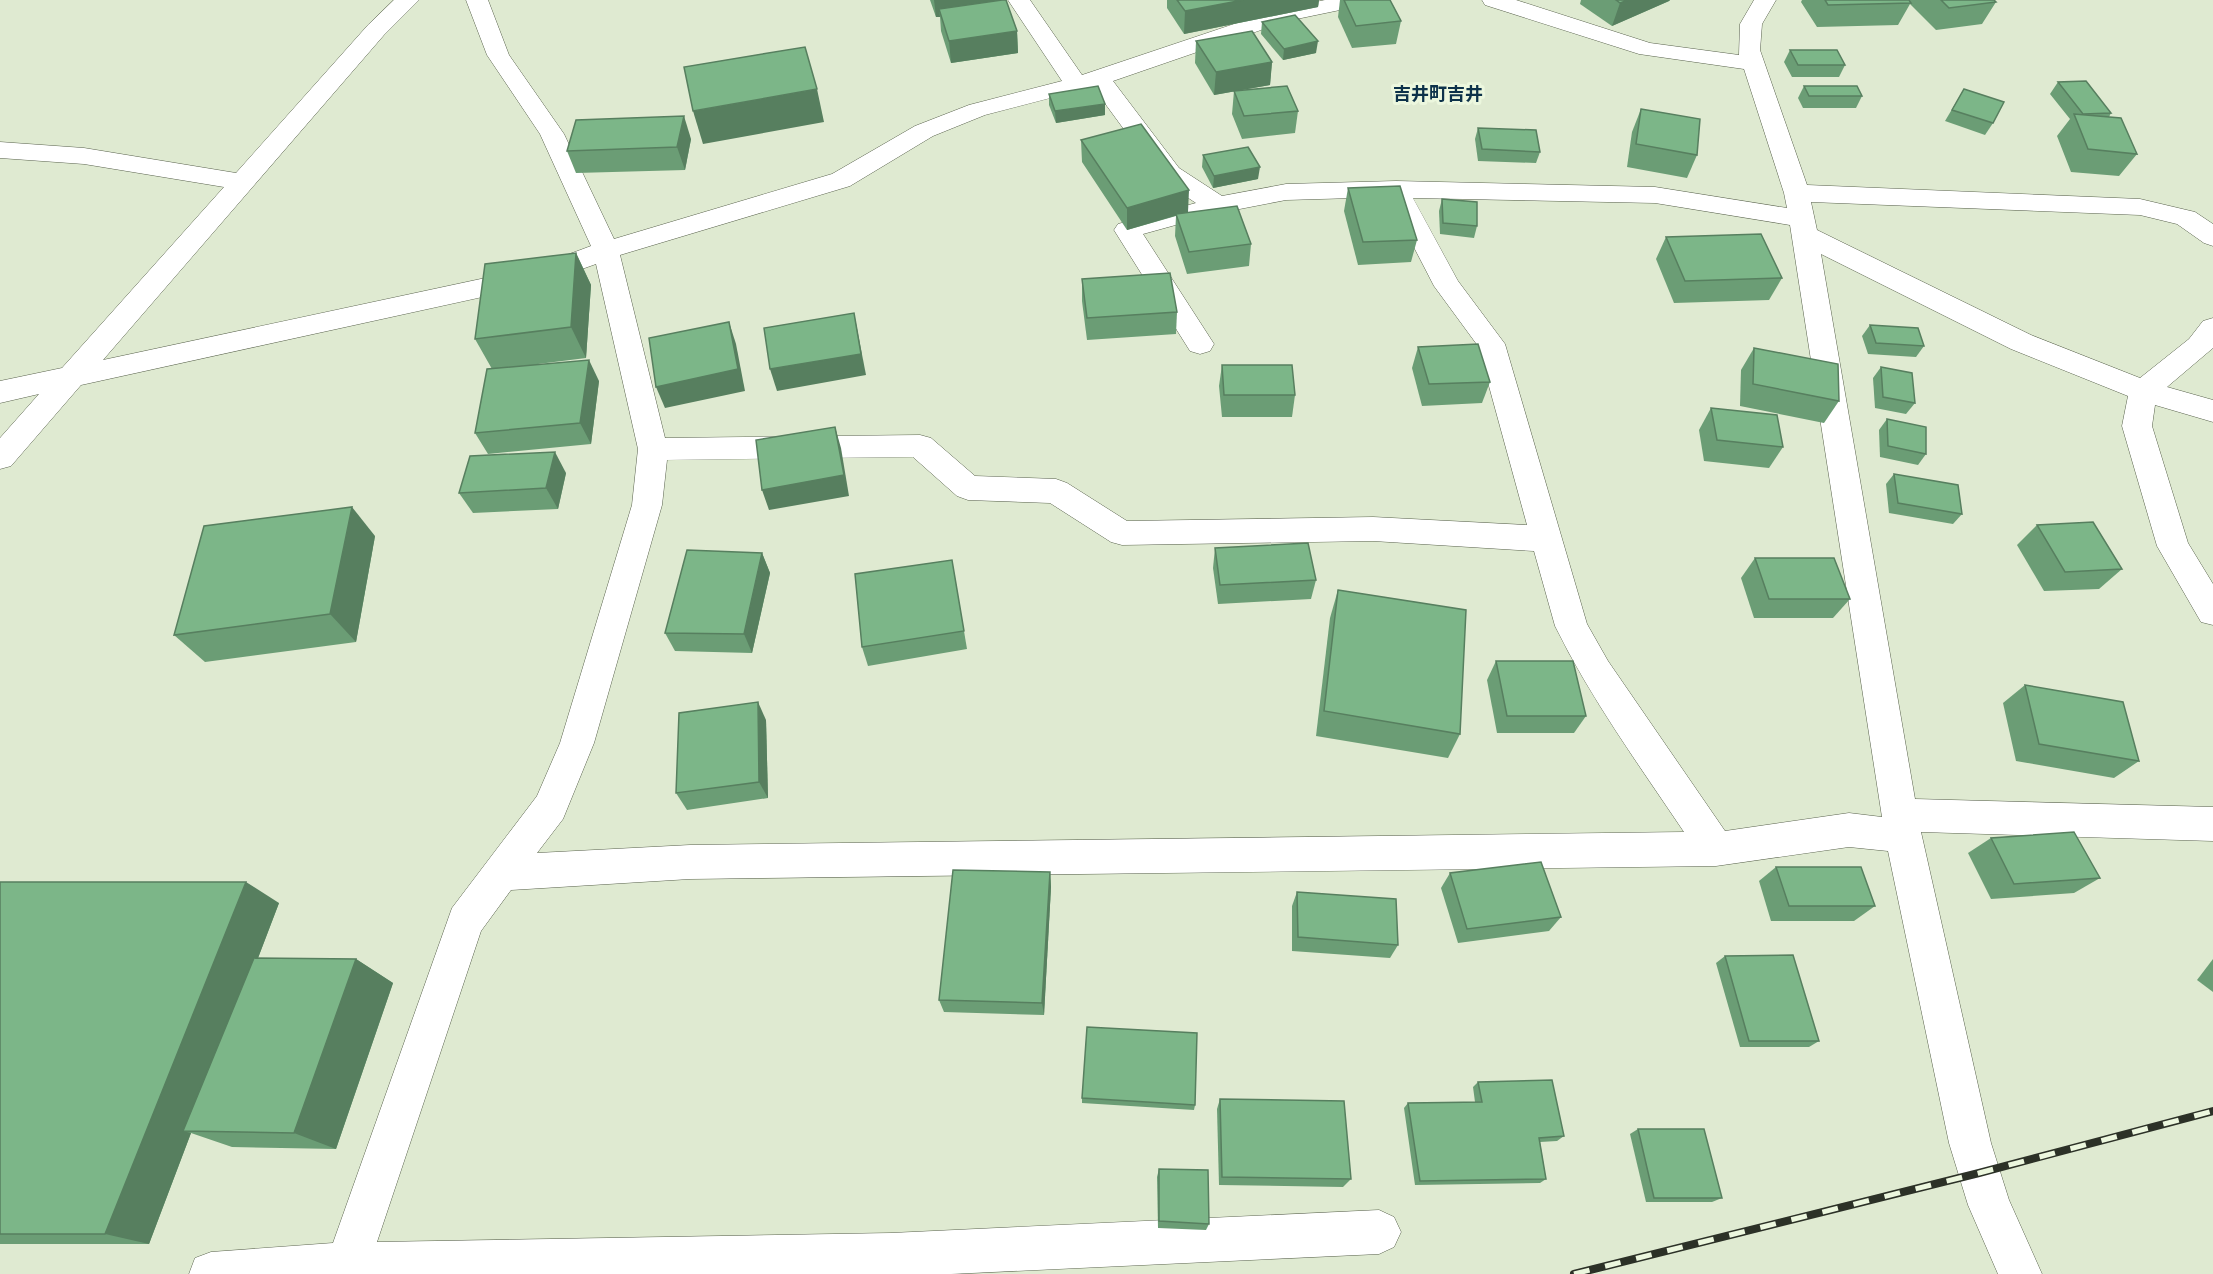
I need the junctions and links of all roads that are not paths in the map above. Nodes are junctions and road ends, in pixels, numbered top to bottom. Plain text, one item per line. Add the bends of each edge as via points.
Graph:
1 (408, 0) edge
2 (477, 0) edge
3 (1019, 0) edge
4 (1356, 0) edge
5 (1493, 0) edge
6 (1765, 0) edge
7 (1755, 64) junction
8 (1087, 81) junction
9 (0, 150) edge
10 (241, 182) junction
11 (1396, 189) junction
12 (1218, 205) junction
13 (1802, 216) junction
14 (2213, 237) edge
15 (606, 250) junction
16 (2213, 328) edge
17 (1200, 344) dead end
18 (68, 379) junction
19 (2144, 391) junction
20 (0, 392) edge
21 (2213, 411) edge
22 (653, 449) junction
23 (0, 458) edge
24 (1546, 539) junction
25 (2213, 612) edge
26 (2213, 824) edge
27 (1902, 826) junction
28 (1716, 849) junction
29 (499, 873) junction
30 (1378, 1232) dead end
31 (348, 1264) junction
32 (211, 1274) edge
33 (2020, 1274) edge

1 - 10 street
2 - 15 street via 498,55 552,134
3 - 8 street
4 - 8 street via 1281,16
5 - 7 street via 1647,50
6 - 7 street via 1751,24 1749,50
7 - 13 street
8 - 12 street via 1170,174
8 - 15 street via 946,121 831,184
9 - 10 street via 84,156
10 - 18 street
11 - 12 street via 1286,192
11 - 13 street via 1655,195
11 - 24 street via 1448,286 1491,344
12 - 17 street via 1127,230
13 - 14 street via 2140,207 2186,218
13 - 19 street via 2021,342
13 - 27 street
15 - 18 street via 537,276
15 - 22 street
16 - 19 street via 2199,346
18 - 20 street
18 - 23 street
19 - 21 street
19 - 25 street via 2137,426 2173,546
22 - 24 street via 920,446 968,488 1056,491 1122,533 1373,529
22 - 29 street via 647,505 577,743 550,807
24 - 28 street via 1571,626 1596,671
26 - 27 street
27 - 28 street
27 - 33 street via 1970,1143 1989,1205
28 - 29 street via 690,862
29 - 31 street via 465,921
30 - 31 street via 891,1255
31 - 32 street

